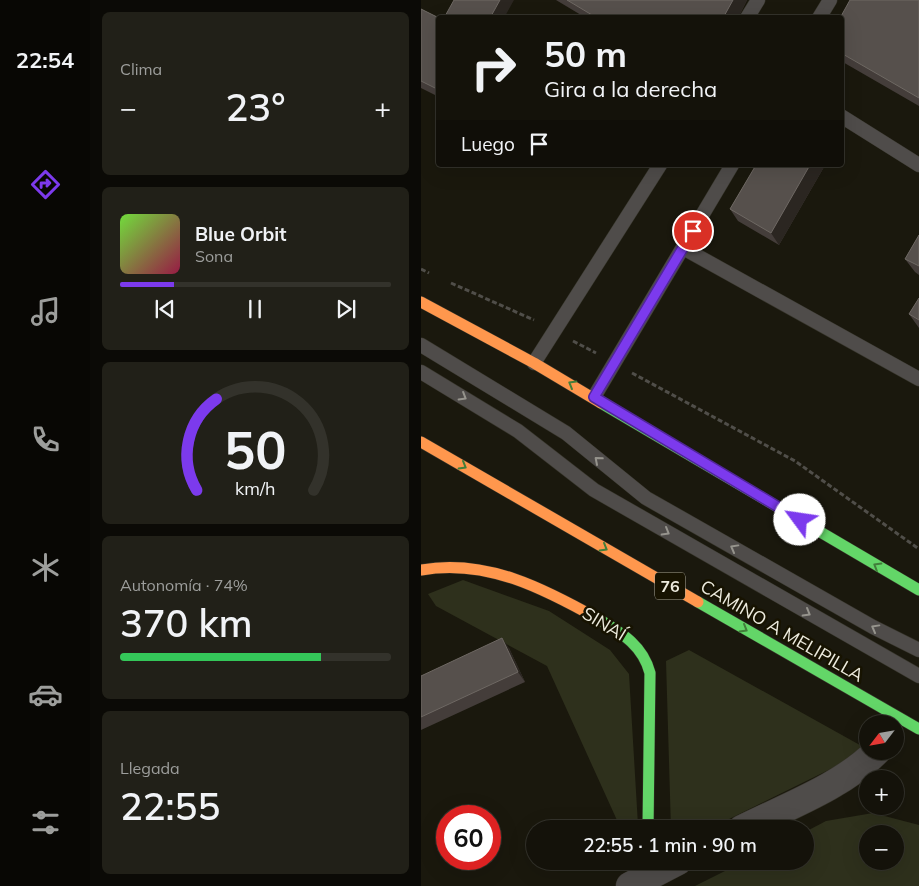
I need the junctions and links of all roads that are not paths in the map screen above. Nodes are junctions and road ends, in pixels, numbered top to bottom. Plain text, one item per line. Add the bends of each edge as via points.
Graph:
1 (758, 0) edge
2 (830, 0) edge
3 (749, 15) edge
4 (821, 15) edge
5 (844, 118) edge
6 (919, 165) edge
7 (659, 167) edge
8 (731, 167) edge
9 (683, 248) junction
10 (421, 302) edge
11 (421, 345) edge
12 (534, 363) junction
13 (421, 372) edge
14 (919, 379) edge
15 (594, 397) junction
16 (421, 442) edge
17 (421, 570) edge
18 (919, 590) edge
19 (919, 650) edge
20 (919, 676) edge
21 (905, 726) edge
22 (867, 760) edge
23 (648, 820) edge
24 (761, 820) edge
25 (654, 870) edge
26 (641, 875) edge

1 - 3 lane
2 - 4 lane
5 - 6 lane
7 - 12 lane
8 - 9 lane
9 - 14 lane
9 - 15 lane
10 - 12 main road
19 -> 11 lane via 646,498 566,432
15 -> 12 main road
13 -> 20 lane via 518,432 594,490
18 -> 15 main road
16 -> 21 main road, CAMINO A MELIPILLA / 76
17 - 23 main road, SINAÍ via 473,568 507,578 553,595 586,612 638,648 649,670 651,683
22 - 24 street via 839,780
25 - 26 street

